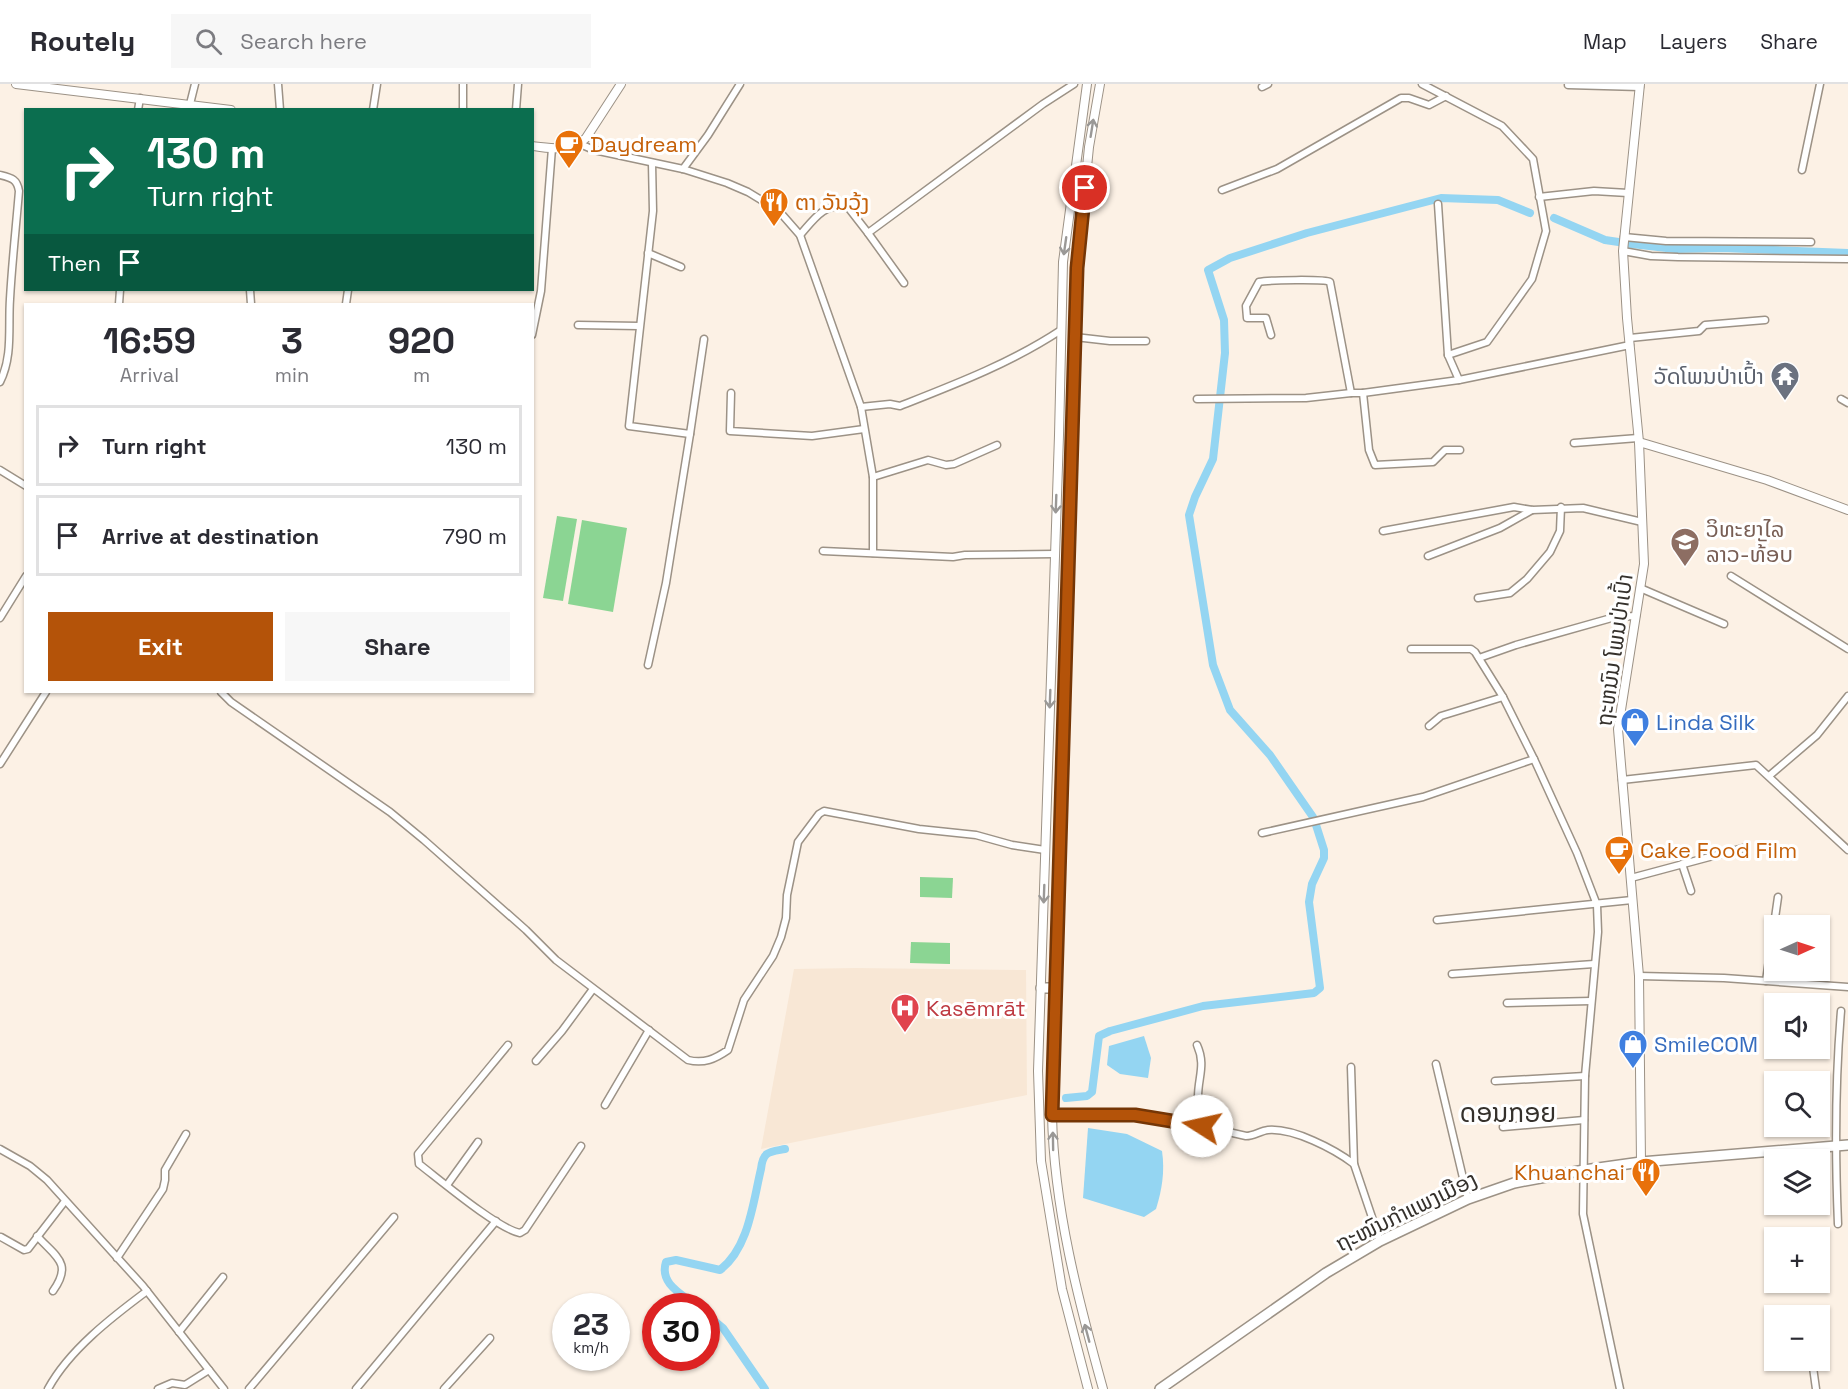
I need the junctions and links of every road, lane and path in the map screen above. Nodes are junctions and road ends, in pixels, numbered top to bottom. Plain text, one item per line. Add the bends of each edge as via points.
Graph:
1 (16, 84) edge
2 (195, 84) edge
3 (278, 84) edge
4 (377, 84) edge
5 (463, 84) edge
6 (518, 84) edge
7 (621, 84) edge
8 (740, 84) edge
9 (1074, 84) edge
10 (1087, 84) edge
11 (1100, 84) edge
12 (1422, 84) edge
13 (1821, 84) edge
14 (1568, 85) edge
15 (58, 86) edge
16 (1640, 86) edge
17 (1446, 96) junction
18 (140, 98) junction
19 (190, 104) junction
20 (138, 108) edge
21 (217, 108) edge
22 (280, 108) edge
23 (373, 108) edge
24 (463, 108) edge
25 (516, 108) edge
26 (580, 144) junction
27 (534, 146) edge
28 (552, 148) junction
29 (652, 163) junction
30 (683, 169) junction
31 (1802, 170) dead end
32 (0, 175) edge
33 (1222, 190) dead end
34 (1628, 193) junction
35 (1539, 197) junction
36 (1438, 204) dead end
37 (868, 233) junction
38 (800, 235) junction
39 (1624, 238) junction
40 (1812, 242) dead end
41 (1623, 250) junction
42 (648, 253) junction
43 (1848, 259) edge
44 (681, 267) dead end
45 (904, 283) dead end
46 (1765, 320) dead end
47 (534, 325) edge
48 (578, 325) dead end
49 (639, 326) junction
50 (1061, 330) junction
51 (1271, 335) dead end
52 (1075, 337) junction
53 (704, 339) dead end
54 (1146, 341) dead end
55 (1630, 342) junction
56 (1448, 355) junction
57 (1459, 380) junction
58 (0, 382) edge
59 (731, 393) dead end
60 (1351, 393) junction
61 (1364, 393) junction
62 (1197, 399) dead end
63 (1841, 399) dead end
64 (1848, 403) edge
65 (861, 406) junction
66 (864, 429) junction
67 (690, 434) junction
68 (1638, 440) junction
69 (1574, 443) dead end
70 (997, 445) dead end
71 (1460, 450) dead end
72 (0, 470) edge
73 (873, 477) junction
74 (24, 485) edge
75 (1562, 507) junction
76 (1532, 510) junction
77 (1848, 510) edge
78 (1642, 522) junction
79 (1383, 531) dead end
80 (823, 551) dead end
81 (873, 553) junction
82 (1054, 554) junction
83 (1428, 556) dead end
84 (1731, 576) dead end
85 (24, 579) edge
86 (1640, 588) junction
87 (1478, 598) dead end
88 (1636, 616) junction
89 (0, 618) edge
90 (1724, 624) dead end
91 (1411, 649) dead end
92 (1848, 649) edge
93 (1479, 658) junction
94 (648, 665) dead end
95 (45, 693) edge
96 (222, 693) edge
97 (1848, 696) edge
98 (1503, 697) junction
99 (1429, 726) dead end
100 (1534, 759) junction
101 (0, 764) edge
102 (1769, 776) junction
103 (1622, 780) junction
104 (1262, 833) dead end
105 (1743, 848) dead end
106 (1045, 849) junction
107 (1848, 850) edge
108 (1682, 864) junction
109 (1630, 878) junction
110 (1690, 891) dead end
111 (1778, 897) dead end
112 (1632, 900) junction
113 (1597, 905) junction
114 (1775, 915) edge
115 (1437, 921) dead end
116 (1594, 964) junction
117 (1452, 975) dead end
118 (1639, 976) junction
119 (1764, 981) edge
120 (1766, 981) edge
121 (1848, 987) edge
122 (1041, 988) junction
123 (1055, 988) junction
124 (593, 989) junction
125 (1591, 1001) junction
126 (1507, 1003) dead end
127 (1841, 1011) dead end
128 (649, 1030) junction
129 (508, 1045) dead end
130 (1197, 1045) dead end
131 (536, 1061) dead end
132 (1436, 1064) dead end
133 (1351, 1067) dead end
134 (1585, 1076) junction
135 (1495, 1082) dead end
136 (605, 1105) dead end
137 (1052, 1115) junction
138 (1584, 1119) junction
139 (1202, 1126) junction
140 (1503, 1127) dead end
141 (186, 1134) dead end
142 (478, 1142) dead end
143 (1848, 1145) edge
144 (581, 1146) dead end
145 (1835, 1146) junction
146 (0, 1149) edge
147 (1641, 1162) junction
148 (1354, 1164) junction
149 (1584, 1170) junction
150 (447, 1185) junction
151 (1467, 1199) junction
152 (65, 1201) junction
153 (394, 1217) dead end
154 (496, 1221) junction
155 (1838, 1224) dead end
156 (38, 1236) junction
157 (1, 1237) edge
158 (1380, 1241) junction
159 (117, 1258) junction
160 (223, 1276) dead end
161 (147, 1290) junction
162 (53, 1291) dead end
163 (180, 1332) junction
164 (490, 1338) dead end
165 (209, 1371) junction
166 (1814, 1371) edge
167 (48, 1389) edge
168 (158, 1389) edge
169 (224, 1389) edge
170 (249, 1389) edge
171 (356, 1389) edge
172 (444, 1389) edge
173 (1088, 1389) edge
174 (1103, 1389) edge
175 (1160, 1389) edge
176 (1620, 1389) edge
177 (1816, 1389) edge

1 - 15 street
2 - 19 street
3 - 22 street
4 - 23 street
5 - 24 street
6 - 25 street
7 - 26 street
8 - 30 street
9 - 37 street
10 -> 50 street via 1063,262
52 -> 11 street via 1077,268 1089,147
12 - 17 street
13 - 31 street
14 - 16 street
15 - 18 street
16 - 34 street, ຖະຫນົນ ໂພນປ່າເປົ້າ
17 - 33 street via 1429,105 1401,98 1276,168
17 - 35 street via 1502,126 1533,159
18 - 19 street
18 - 20 street
19 - 21 street
26 - 28 street
26 - 29 street
27 - 28 street
28 - 47 street via 541,291
29 - 30 street
29 - 42 street via 653,211
30 - 38 street via 748,192 779,211
32 - 58 street via 12,178 20,191 9,300 9,355
34 - 35 street via 1594,191
34 - 39 street, ຖະຫນົນ ໂພນປ່າເປົ້າ
35 - 56 street via 1546,231 1532,279 1487,342
36 - 56 street
37 - 38 street via 847,206 836,205 825,208
37 - 45 street
38 - 65 street
39 - 40 street
39 - 41 street, ຖະຫນົນ ໂພນປ່າເປົ້າ
41 - 43 street via 1651,256
41 - 55 street, ຖະຫນົນ ໂພນປ່າເປົ້າ
42 - 44 street
42 - 49 street
46 - 55 street via 1705,325 1699,331
48 - 49 street
49 - 67 street via 629,426
50 - 65 street via 975,377 900,406
50 -> 82 street
51 - 60 street via 1266,318 1247,318 1246,306 1259,282 1330,282
52 - 54 street
52 - 123 street
53 - 67 street
55 - 57 street
55 - 68 street, ຖະຫນົນ ໂພນປ່າເປົ້າ
56 - 57 street
57 - 61 street
59 - 66 street via 730,431 812,436
60 - 61 street
60 - 62 street via 1306,398
61 - 71 street via 1369,450 1375,465 1433,462 1445,450
63 - 64 street
65 - 66 street
66 - 73 street
67 - 94 street via 666,583
68 - 69 street
68 - 77 street
68 - 78 street, ຖະຫນົນ ໂພນປ່າເປົ້າ
70 - 73 street via 954,464 928,460
72 - 74 street
73 - 81 street
75 - 76 street
75 - 78 street
75 - 87 street via 1560,531 1550,552 1527,579 1510,593
76 - 79 street via 1514,507
76 - 83 street via 1500,528
78 - 86 street, ຖະຫນົນ ໂພນປ່າເປົ້າ via 1644,564
80 - 81 street
81 - 82 street via 953,557
82 -> 106 street
84 - 92 street
85 - 89 street
86 - 88 street, ຖະຫນົນ ໂພນປ່າເປົ້າ
86 - 90 street
88 - 93 street via 1615,617
88 - 103 street, ຖະຫນົນ ໂພນປ່າເປົ້າ via 1618,729
91 - 93 street via 1471,649
93 - 98 street
95 - 101 street
96 - 124 street via 399,819
97 - 102 street via 1816,735
98 - 99 street via 1441,716
98 - 100 street
100 - 104 street via 1423,797
100 - 113 street
102 - 103 street via 1756,765
102 - 107 street
103 - 109 street, ຖະຫນົນ ໂພນປ່າເປົ້າ
105 - 108 street
106 -> 122 street
106 - 128 street via 824,811 798,842 782,937 744,1000 728,1050 705,1061 688,1060
108 - 109 street
108 - 110 street
109 - 112 street, ຖະຫນົນ ໂພນປ່າເປົ້າ
111 - 114 street
112 - 113 street
112 - 118 street, ຖະຫນົນ ໂພນປ່າເປົ້າ
113 - 115 street
113 - 116 street
116 - 117 street
116 - 125 street
118 - 119 street
118 - 147 street, ຖະຫນົນ ໂພນປ່າເປົ້າ
120 - 121 street
122 - 123 main road
122 - 173 street via 1041,1161 1062,1289
123 - 137 street
124 - 128 street
124 - 131 street
125 - 126 street
125 - 134 street
127 - 145 street
128 - 136 street
129 - 150 street via 418,1154 419,1164
130 - 139 street via 1202,1072 1198,1097
132 - 151 street
133 - 148 street
134 - 135 street
134 - 138 street
137 - 139 street via 1135,1115
174 -> 137 street via 1074,1285 1053,1157
138 - 140 street
138 - 149 street
139 - 148 street via 1246,1136 1271,1130 1295,1135
141 - 159 street via 165,1170 163,1189
142 - 150 street
143 - 145 main road, ຖະໜົນກຳແພງເມືອງ
144 - 154 street via 525,1230 514,1232
145 - 147 main road, ຖະໜົນກຳແພງເມືອງ
145 - 155 street
146 - 152 street via 30,1166
147 - 149 main road, ຖະໜົນກຳແພງເມືອງ
148 - 158 street
149 - 151 main road, ຖະໜົນກຳແພງເມືອງ via 1514,1183
149 - 176 street via 1583,1214
150 - 154 street
151 - 158 main road, ຖະໜົນກຳແພງເມືອງ
152 - 156 street
152 - 159 street
153 - 170 street
154 - 171 street
156 - 157 street via 26,1250
156 - 162 street via 62,1264 61,1280
158 - 175 main road, ຖະໜົນກຳແພງເມືອງ via 1298,1292
159 - 161 street
160 - 163 street
161 - 163 street
161 - 167 street via 107,1321 59,1371
163 - 165 street
164 - 172 street
165 - 168 street via 185,1384 172,1383
165 - 169 street
166 - 177 street

